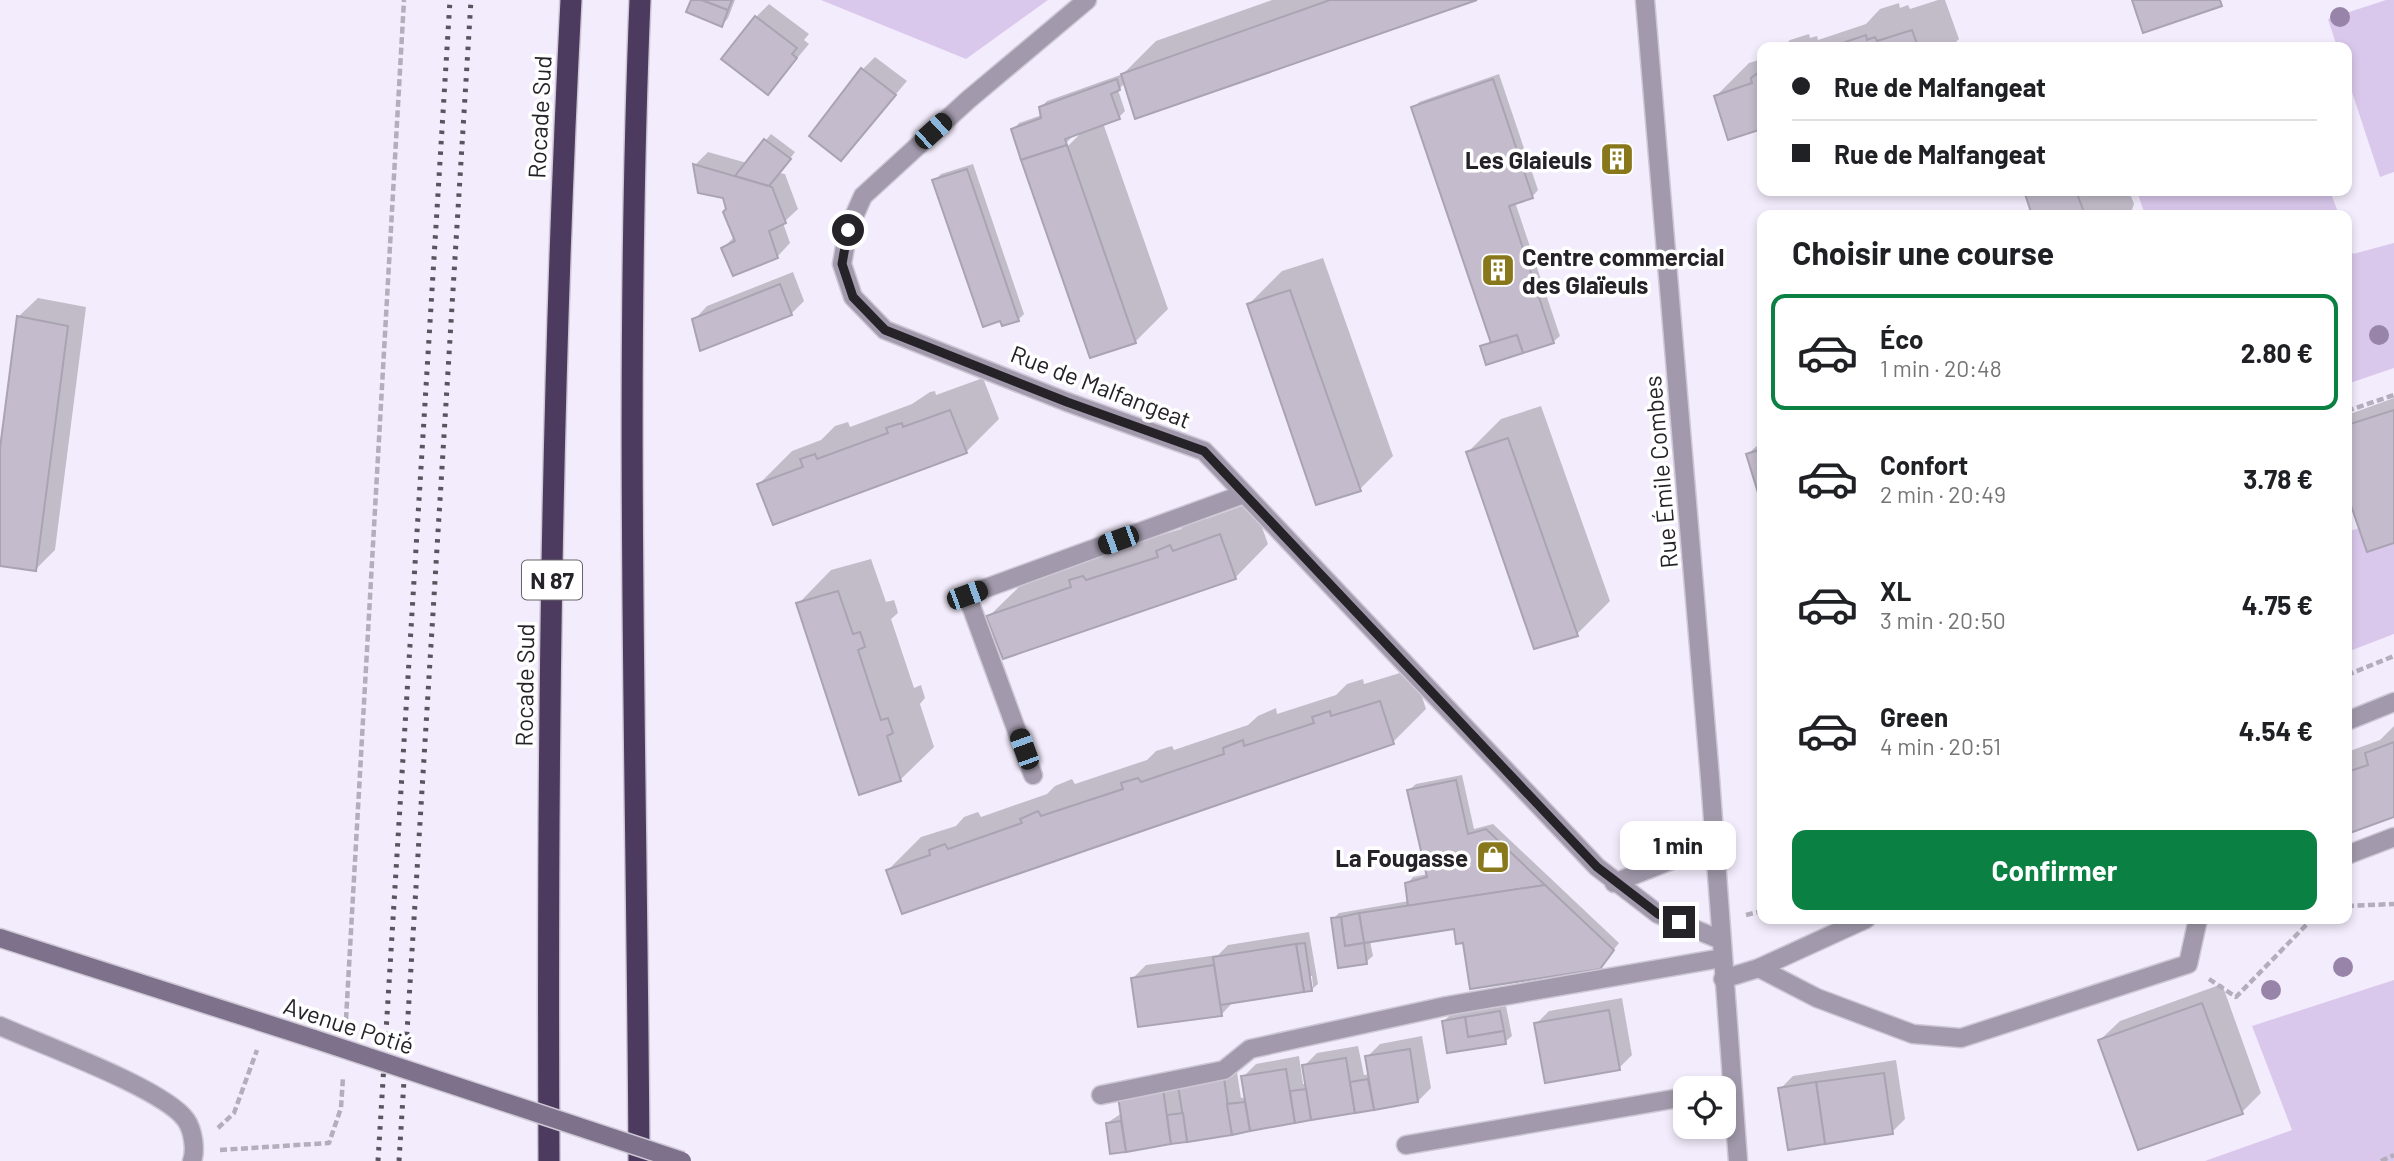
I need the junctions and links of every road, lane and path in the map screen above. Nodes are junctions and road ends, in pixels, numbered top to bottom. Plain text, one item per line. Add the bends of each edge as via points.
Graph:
1 (404, 0) edge
2 (570, 0) edge
3 (639, 0) edge
4 (1087, 0) edge
5 (1645, 0) edge
6 (2394, 395) edge
7 (2352, 409) edge
8 (1244, 494) junction
9 (2394, 656) edge
10 (2352, 673) edge
11 (2394, 702) edge
12 (2352, 719) edge
13 (1033, 775) dead end
14 (2394, 837) edge
15 (1715, 843) junction
16 (2352, 853) edge
17 (1614, 883) junction
18 (2394, 904) edge
19 (2352, 906) edge
20 (1855, 924) edge
21 (2197, 924) edge
22 (2307, 924) edge
23 (0, 938) edge
24 (1722, 949) junction
25 (2188, 964) junction
26 (1759, 968) junction
27 (1723, 979) junction
28 (0, 1026) edge
29 (346, 1030) dead end
30 (257, 1049) dead end
31 (343, 1069) dead end
32 (1728, 1076) edge
33 (1101, 1095) dead end
34 (1673, 1099) edge
35 (234, 1113) dead end
36 (1735, 1139) edge
37 (1406, 1144) dead end
38 (2394, 1155) edge
39 (194, 1156) edge
40 (549, 1161) edge
41 (639, 1161) edge
42 (682, 1161) edge
43 (1738, 1161) edge
44 (2381, 1161) edge

1 - 29 path
2 - 40 highway, Rocade Sud / N 87 via 551,639
3 - 41 highway via 632,453
4 - 8 street, Rue de Malfangeat via 863,195 848,230 842,264 853,297 885,330 1204,451
5 - 15 street, Rue Émile Combes
6 - 7 path
8 - 13 street via 967,595
8 - 17 street, Rue de Malfangeat
9 - 10 path
11 - 12 street
14 - 16 street
15 - 17 street
15 - 24 street, Rue Émile Combes
17 - 24 street, Rue de Malfangeat via 1658,914
18 - 19 path
20 - 26 street
21 - 25 street
22 - 25 path via 2236,997
23 - 42 street, Avenue Potié, bridge
24 - 27 street
24 - 33 street via 1250,1049 1224,1070
25 - 26 street via 1961,1038 1913,1034 1817,998
26 - 27 street
27 - 32 street
28 - 39 street via 160,1096 187,1121
30 - 35 path
31 - 39 path via 341,1108 329,1143
34 - 37 street
36 - 43 street
38 - 44 path

